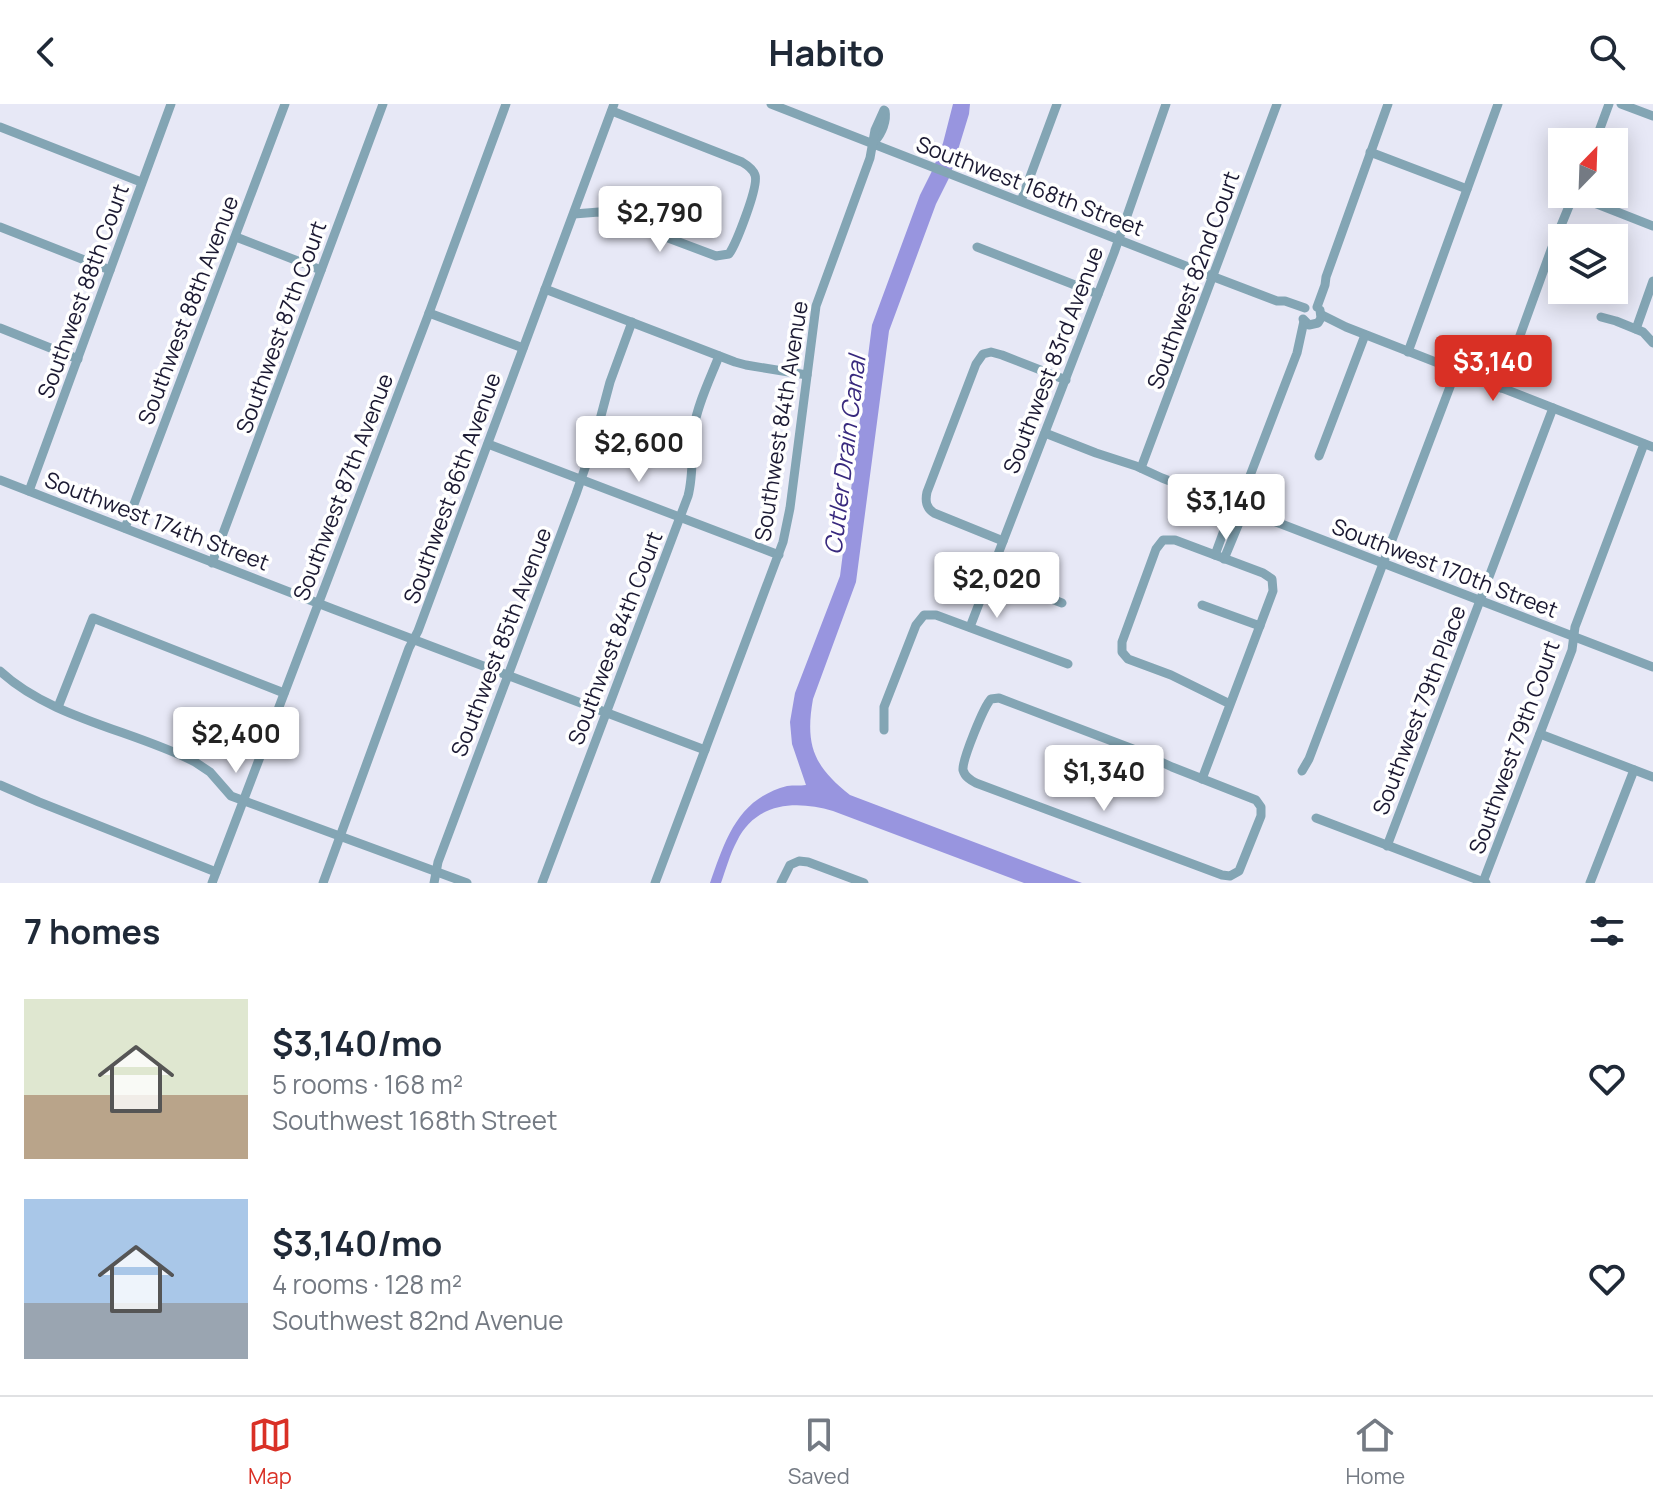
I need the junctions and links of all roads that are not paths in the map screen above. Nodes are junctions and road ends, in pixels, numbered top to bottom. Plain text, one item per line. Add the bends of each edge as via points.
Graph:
1 (171, 104) edge
2 (285, 104) edge
3 (383, 104) edge
4 (506, 104) edge
5 (771, 104) edge
6 (1057, 104) edge
7 (1166, 104) edge
8 (1277, 104) edge
9 (1388, 104) edge
10 (1498, 104) edge
11 (1609, 104) edge
12 (1621, 104) edge
13 (884, 107) edge
14 (613, 108) edge
15 (1653, 116) edge
16 (0, 127) edge
17 (1600, 128) edge
18 (872, 143) junction
19 (1370, 152) junction
20 (141, 182) junction
21 (1467, 189) junction
22 (581, 194) junction
23 (1021, 201) junction
24 (1569, 208) edge
25 (1607, 208) edge
26 (599, 212) junction
27 (574, 214) junction
28 (1653, 226) edge
29 (0, 227) edge
30 (236, 237) junction
31 (1118, 239) junction
32 (977, 247) dead end
33 (110, 270) junction
34 (321, 270) junction
35 (1214, 277) junction
36 (1653, 281) edge
37 (545, 289) junction
38 (1098, 294) junction
39 (429, 313) junction
40 (1312, 315) junction
41 (1601, 317) dead end
42 (632, 322) junction
43 (0, 328) edge
44 (1636, 329) junction
45 (1365, 335) junction
46 (1653, 343) edge
47 (523, 348) junction
48 (1408, 352) junction
49 (719, 356) junction
50 (78, 359) junction
51 (1456, 371) junction
52 (807, 375) junction
53 (1066, 380) junction
54 (1501, 388) junction
55 (1553, 408) junction
56 (1045, 433) junction
57 (488, 444) junction
58 (1649, 445) edge
59 (1319, 456) dead end
60 (1141, 468) junction
61 (581, 479) junction
62 (0, 480) edge
63 (29, 491) junction
64 (1238, 507) junction
65 (680, 517) junction
66 (125, 528) junction
67 (1003, 541) junction
68 (779, 555) junction
69 (1220, 557) junction
70 (212, 563) junction
71 (1383, 564) junction
72 (989, 575) junction
73 (1479, 601) junction
74 (318, 603) junction
75 (1062, 603) dead end
76 (1202, 605) dead end
77 (1260, 626) junction
78 (970, 627) junction
79 (1573, 638) junction
80 (413, 640) junction
81 (1068, 664) dead end
82 (1653, 667) edge
83 (0, 671) edge
84 (508, 675) junction
85 (284, 693) junction
86 (1230, 704) junction
87 (58, 707) junction
88 (607, 712) junction
89 (884, 730) dead end
90 (1540, 734) junction
91 (705, 750) junction
92 (1634, 770) junction
93 (1302, 771) dead end
94 (1653, 777) edge
95 (1202, 779) junction
96 (0, 785) edge
97 (243, 801) junction
98 (1316, 818) dead end
99 (340, 836) junction
100 (1387, 846) junction
101 (436, 871) junction
102 (216, 872) junction
103 (1485, 882) edge
104 (212, 883) edge
105 (323, 883) edge
106 (434, 883) edge
107 (467, 883) edge
108 (542, 883) edge
109 (655, 883) edge
110 (781, 883) edge
111 (864, 883) edge
112 (1590, 883) edge

1 - 20 street, Southwest 88th Court
2 - 30 street, Southwest 88th Avenue
3 - 34 street, Southwest 87th Court
4 - 39 street, Southwest 87th Avenue
5 - 18 street, Southwest 168th Street
6 - 23 street
7 - 31 street, Southwest 83rd Avenue
8 - 35 street, Southwest 82nd Court
9 - 19 street
10 - 21 street
11 - 17 street
12 - 15 street
13 - 18 street
14 - 22 street, Southwest 86th Avenue
14 - 26 street via 734,159 752,170 756,188 726,256 698,251
16 - 20 street
18 - 23 street, Southwest 168th Street
18 - 52 street, Southwest 84th Avenue via 818,297
19 - 21 street
19 - 40 street
20 - 33 street, Southwest 88th Court
21 - 48 street
22 - 26 street
22 - 27 street, Southwest 86th Avenue
23 - 31 street, Southwest 168th Street
24 - 54 street
25 - 28 street
26 - 27 street
27 - 37 street, Southwest 86th Avenue
29 - 33 street
30 - 34 street
30 - 66 street, Southwest 88th Avenue
31 - 35 street, Southwest 168th Street
31 - 38 street, Southwest 83rd Avenue
32 - 38 street
33 - 50 street, Southwest 88th Court
34 - 70 street, Southwest 87th Court
35 - 40 street, Southwest 168th Street
35 - 60 street, Southwest 82nd Court
36 - 44 street
37 - 42 street
37 - 47 street, Southwest 86th Avenue
38 - 53 street, Southwest 83rd Avenue
39 - 47 street
39 - 74 street, Southwest 87th Avenue
40 - 45 street, Southwest 168th Street
40 - 64 street
41 - 44 street
42 - 49 street
42 - 61 street, Southwest 85th Avenue
43 - 50 street
44 - 46 street
45 - 48 street, Southwest 168th Street
45 - 59 street
47 - 57 street, Southwest 86th Avenue
48 - 51 street, Southwest 168th Street
49 - 52 street
49 - 65 street, Southwest 84th Court via 695,423 690,489
50 - 63 street, Southwest 88th Court
51 - 54 street, Southwest 168th Street
51 - 71 street
52 - 68 street, Southwest 84th Avenue
53 - 56 street, Southwest 83rd Avenue
53 - 67 street via 1002,355 988,353 977,361 926,504 939,515
54 - 55 street, Southwest 168th Street
55 - 58 street, Southwest 168th Street
55 - 73 street, Southwest 79th Place
56 - 60 street, Southwest 170th Street
56 - 67 street, Southwest 83rd Avenue
57 - 61 street
57 - 80 street, Southwest 86th Avenue
58 - 79 street, Southwest 79th Court
60 - 64 street, Southwest 170th Street
61 - 65 street
61 - 84 street, Southwest 85th Avenue
62 - 63 street, Southwest 174th Street
63 - 66 street, Southwest 174th Street
64 - 69 street via 1230,514
64 - 71 street, Southwest 170th Street
65 - 68 street
65 - 88 street, Southwest 84th Court
66 - 70 street, Southwest 174th Street
67 - 72 street, Southwest 83rd Avenue
68 - 91 street, Southwest 84th Avenue
69 - 77 street via 1274,582
69 - 86 street via 1163,540 1122,652
70 - 74 street, Southwest 174th Street
71 - 73 street, Southwest 170th Street
71 - 93 street
72 - 75 street
72 - 78 street, Southwest 83rd Avenue
73 - 79 street, Southwest 170th Street
73 - 100 street, Southwest 79th Place
74 - 80 street, Southwest 174th Street
74 - 85 street, Southwest 87th Avenue
76 - 77 street
77 - 86 street
78 - 81 street
78 - 89 street via 924,615 884,707
79 - 82 street, Southwest 170th Street
79 - 90 street, Southwest 79th Court
80 - 84 street, Southwest 174th Street
80 - 99 street, Southwest 86th Avenue
83 - 87 street
84 - 88 street, Southwest 174th Street
84 - 101 street, Southwest 85th Avenue
85 - 87 street via 93,618
85 - 97 street, Southwest 87th Avenue
86 - 95 street
87 - 97 street via 195,762
88 - 91 street, Southwest 174th Street
88 - 108 street, Southwest 84th Court
90 - 92 street
90 - 103 street, Southwest 79th Court
91 - 109 street, Southwest 84th Avenue
92 - 94 street
92 - 112 street
95 - 95 street via 1256,800 1261,807 1234,875 1222,875 976,783 965,774 964,763 987,703 994,698
96 - 102 street
97 - 99 street
97 - 102 street, Southwest 87th Avenue
98 - 100 street
99 - 101 street
99 - 105 street, Southwest 86th Avenue
100 - 103 street
101 - 106 street, Southwest 85th Avenue
101 - 107 street
102 - 104 street, Southwest 87th Avenue
110 - 111 street via 795,862

